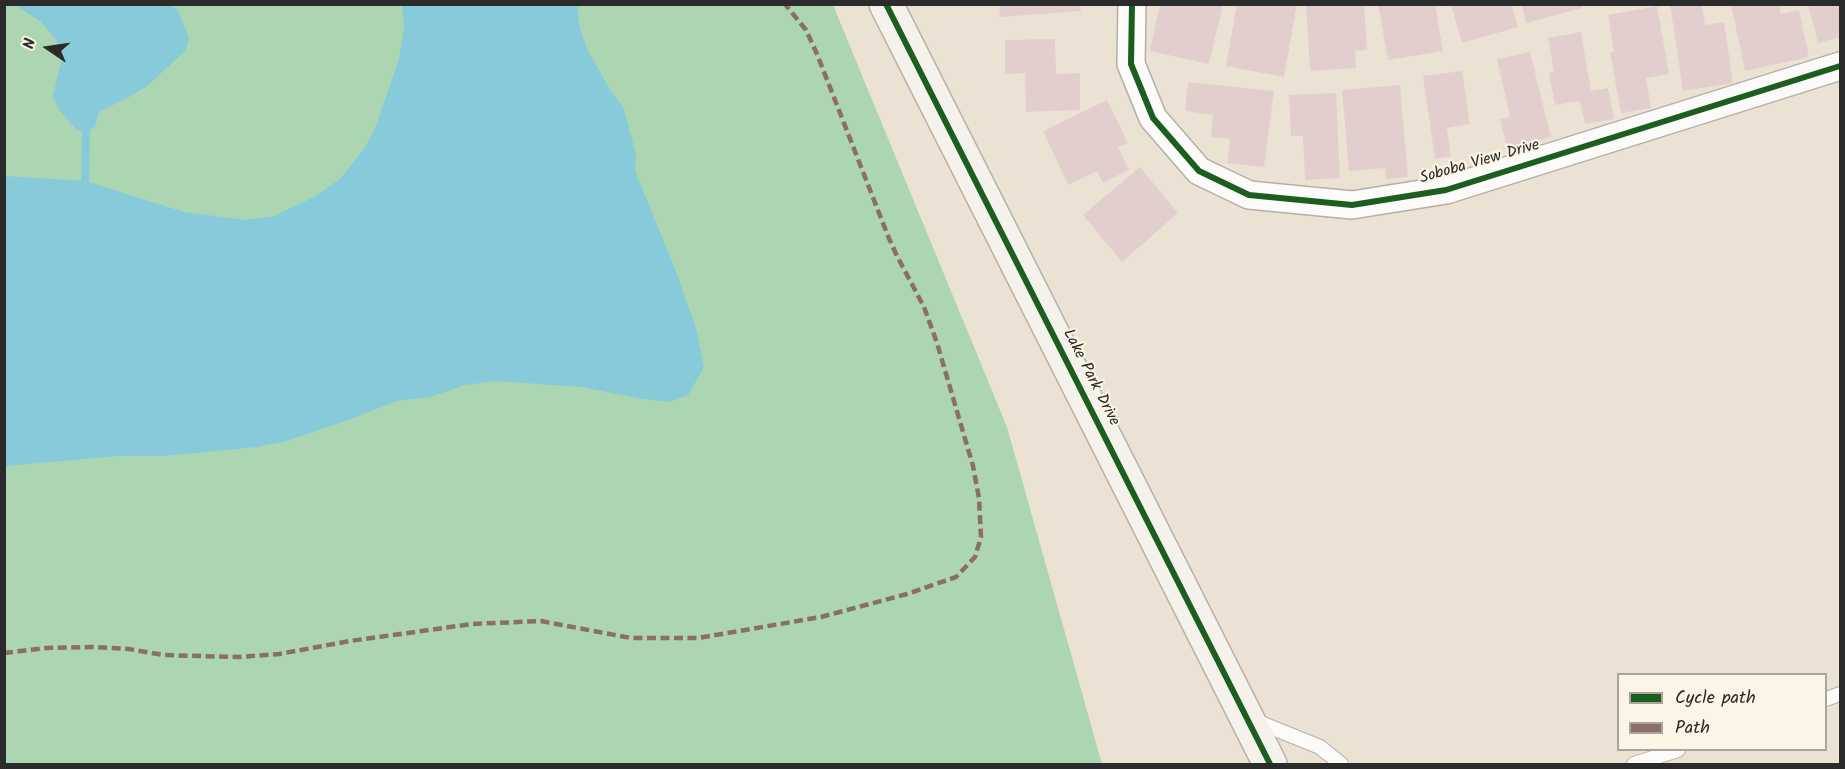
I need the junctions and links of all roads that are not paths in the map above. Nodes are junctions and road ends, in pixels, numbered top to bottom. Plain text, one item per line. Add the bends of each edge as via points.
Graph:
1 (886, 4) edge
2 (1132, 4) edge
3 (1840, 66) edge
4 (1246, 717) junction
5 (1675, 751) edge
6 (1270, 765) edge
7 (1341, 765) edge
8 (1634, 765) edge

1 - 4 street, Lake Park Drive
2 - 3 street, Soboba View Drive via 1131,64 1135,75 1153,118 1199,171 1248,195 1352,205 1446,190
4 - 6 street, Lake Park Drive
4 - 7 lane via 1320,747
5 - 8 lane

